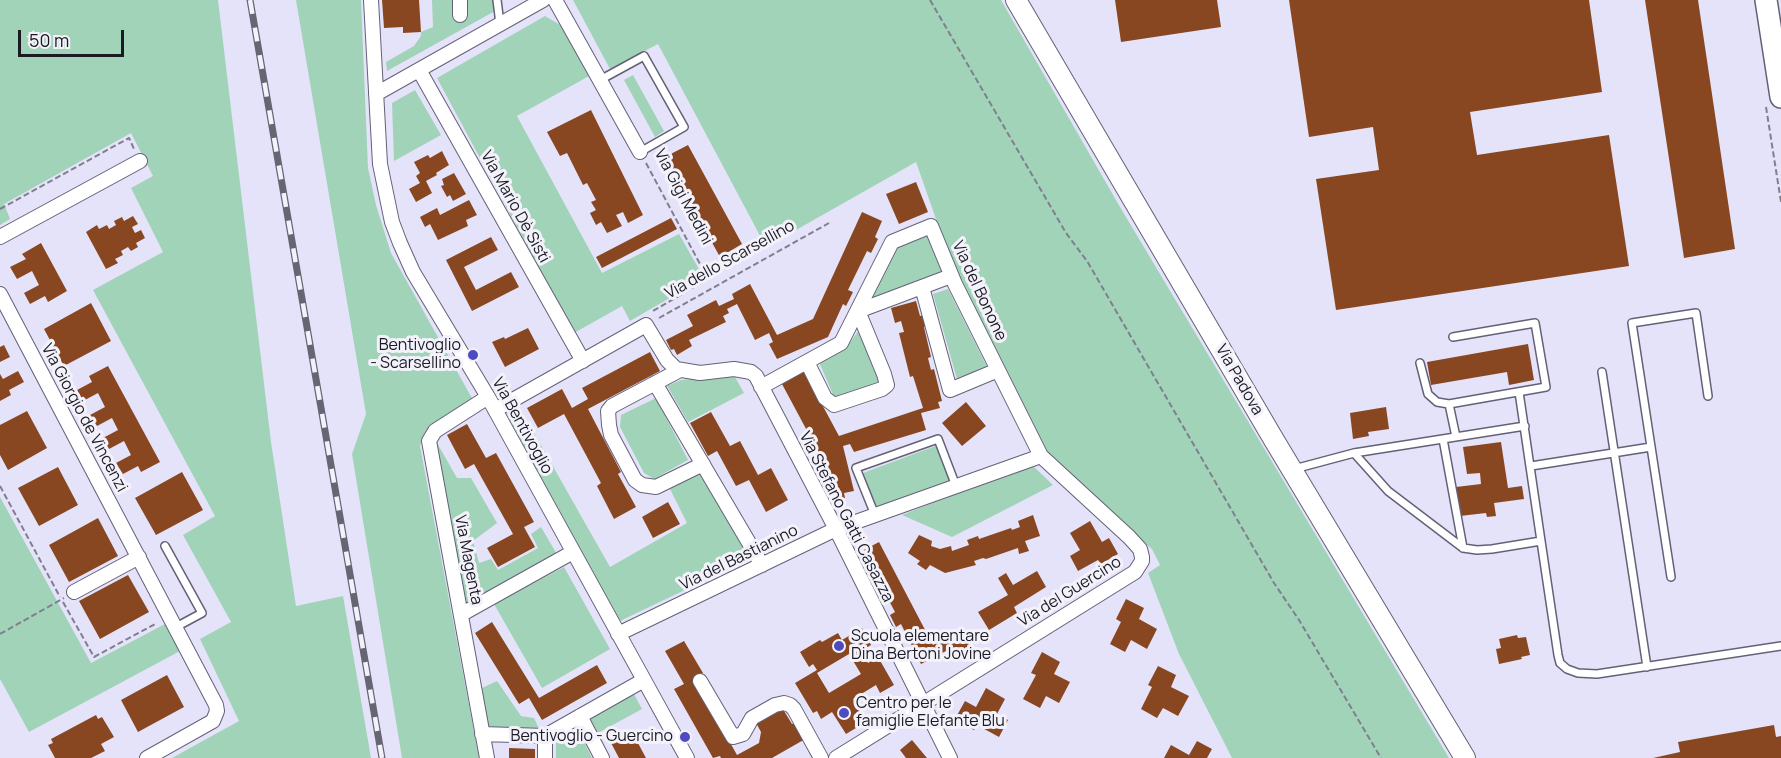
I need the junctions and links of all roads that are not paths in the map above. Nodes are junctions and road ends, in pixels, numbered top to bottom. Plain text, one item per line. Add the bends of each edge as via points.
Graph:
1 (371, 0) edge
2 (460, 0) edge
3 (497, 0) edge
4 (543, 0) edge
5 (555, 0) edge
6 (1016, 0) edge
7 (1766, 0) edge
8 (460, 15) dead end
9 (501, 24) junction
10 (419, 70) junction
11 (600, 80) junction
12 (376, 94) junction
13 (1781, 97) edge
14 (640, 152) joint
15 (140, 161) road end
16 (0, 237) edge
17 (951, 276) junction
18 (922, 287) junction
19 (0, 294) edge
20 (858, 311) junction
21 (1453, 337) dead end
22 (583, 361) junction
23 (807, 362) junction
24 (1420, 363) dead end
25 (680, 370) junction
26 (998, 370) junction
27 (1602, 372) dead end
28 (655, 383) junction
29 (761, 387) junction
30 (1519, 392) junction
31 (1708, 396) dead end
32 (488, 397) junction
33 (1449, 404) junction
34 (495, 411) junction
35 (1525, 426) junction
36 (1456, 437) junction
37 (1443, 439) junction
38 (1651, 447) junction
39 (1354, 453) junction
40 (1614, 453) junction
41 (1041, 456) junction
42 (703, 464) junction
43 (1531, 466) junction
44 (1292, 470) junction
45 (956, 486) junction
46 (875, 515) junction
47 (836, 529) junction
48 (1129, 537) joint
49 (1541, 541) junction
50 (165, 546) dead end
51 (1462, 548) junction
52 (573, 552) junction
53 (139, 556) junction
54 (762, 565) junction
55 (1671, 577) dead end
56 (74, 592) road end
57 (462, 614) junction
58 (176, 627) junction
59 (618, 634) junction
60 (1781, 646) edge
61 (1647, 667) junction
62 (644, 680) junction
63 (700, 681) dead end
64 (922, 704) junction
65 (580, 716) junction
66 (482, 734) junction
67 (545, 736) junction
68 (147, 758) edge
69 (487, 758) edge
70 (545, 758) edge
71 (602, 758) edge
72 (687, 758) edge
73 (821, 758) edge
74 (836, 758) edge
75 (950, 758) edge
76 (1465, 758) edge

1 - 12 street, Via Bentivoglio
2 - 8 street
3 - 9 lane
4 - 9 street
5 - 11 street, Via Gigi Medini
6 - 44 main road, Via Padova
7 - 13 main road
9 - 10 street
10 - 12 street
10 - 22 street, Via Mario Dè Sisti
11 - 14 street, Via Gigi Medini
11 - 14 lane via 644,56 684,127
12 - 32 street, Via Bentivoglio via 382,173 392,222 413,272
15 - 16 street
17 - 18 street
17 - 20 street, Via del Bonone via 931,226 892,242
17 - 26 street, Via del Bonone
18 - 20 street
18 - 26 street via 950,390
19 - 53 street, Via Giorgio de Vincenzi
20 - 23 street via 842,343
20 - 23 street via 887,385 834,405 825,398
21 - 30 lane via 1535,323 1546,387
22 - 25 street via 647,319 671,365
22 - 34 street
23 - 29 street
24 - 33 lane via 1428,394 1437,402
25 - 28 street
25 - 29 street via 745,370 756,376
26 - 41 street, Via del Bonone
27 - 40 lane
28 - 42 street
28 - 42 street via 617,402 609,411 612,435 635,480 656,487
29 - 47 street, Via Stefano Gatti Casazza
30 - 33 lane
30 - 35 lane
31 - 38 lane via 1696,313 1632,323
32 - 34 street, Via Bentivoglio
32 - 57 street, Via Magenta via 435,430 429,441
33 - 36 lane
34 - 52 street, Via Bentivoglio
35 - 36 lane
35 - 43 lane
36 - 37 lane
37 - 39 lane
37 - 51 lane
38 - 40 lane
38 - 55 lane
39 - 44 lane
39 - 51 lane via 1388,490
40 - 43 lane
40 - 61 lane
41 - 45 street, Via del Bastianino
41 - 48 street, Via del Bonone
42 - 54 street
43 - 49 lane
44 - 76 main road, Via Padova
45 - 46 street, Via del Bastianino
45 - 46 lane via 938,439 928,442 856,468
46 - 47 street, Via del Bastianino
47 - 54 street, Via del Bastianino
47 - 64 street, Via Stefano Gatti Casazza
48 - 64 street, Via del Guercino via 1140,549 1143,561 1135,572
49 - 51 lane via 1492,549
49 - 61 lane via 1560,663 1578,674
50 - 58 lane via 202,613
52 - 57 street
52 - 59 street, Via Bentivoglio
53 - 56 street
53 - 58 street, Via Giorgio de Vincenzi
54 - 59 street, Via del Bastianino
57 - 66 street, Via Magenta
58 - 68 street, Via Giorgio de Vincenzi via 216,705 216,716
59 - 62 street, Via Bentivoglio
60 - 61 lane
62 - 65 street
62 - 72 street, Via Bentivoglio
63 - 73 street via 733,737 743,734 752,718 783,703 794,709
64 - 74 street, Via del Guercino
64 - 75 street, Via Stefano Gatti Casazza
65 - 67 street
65 - 71 street
66 - 67 street
66 - 69 street, Via Magenta
67 - 70 street

